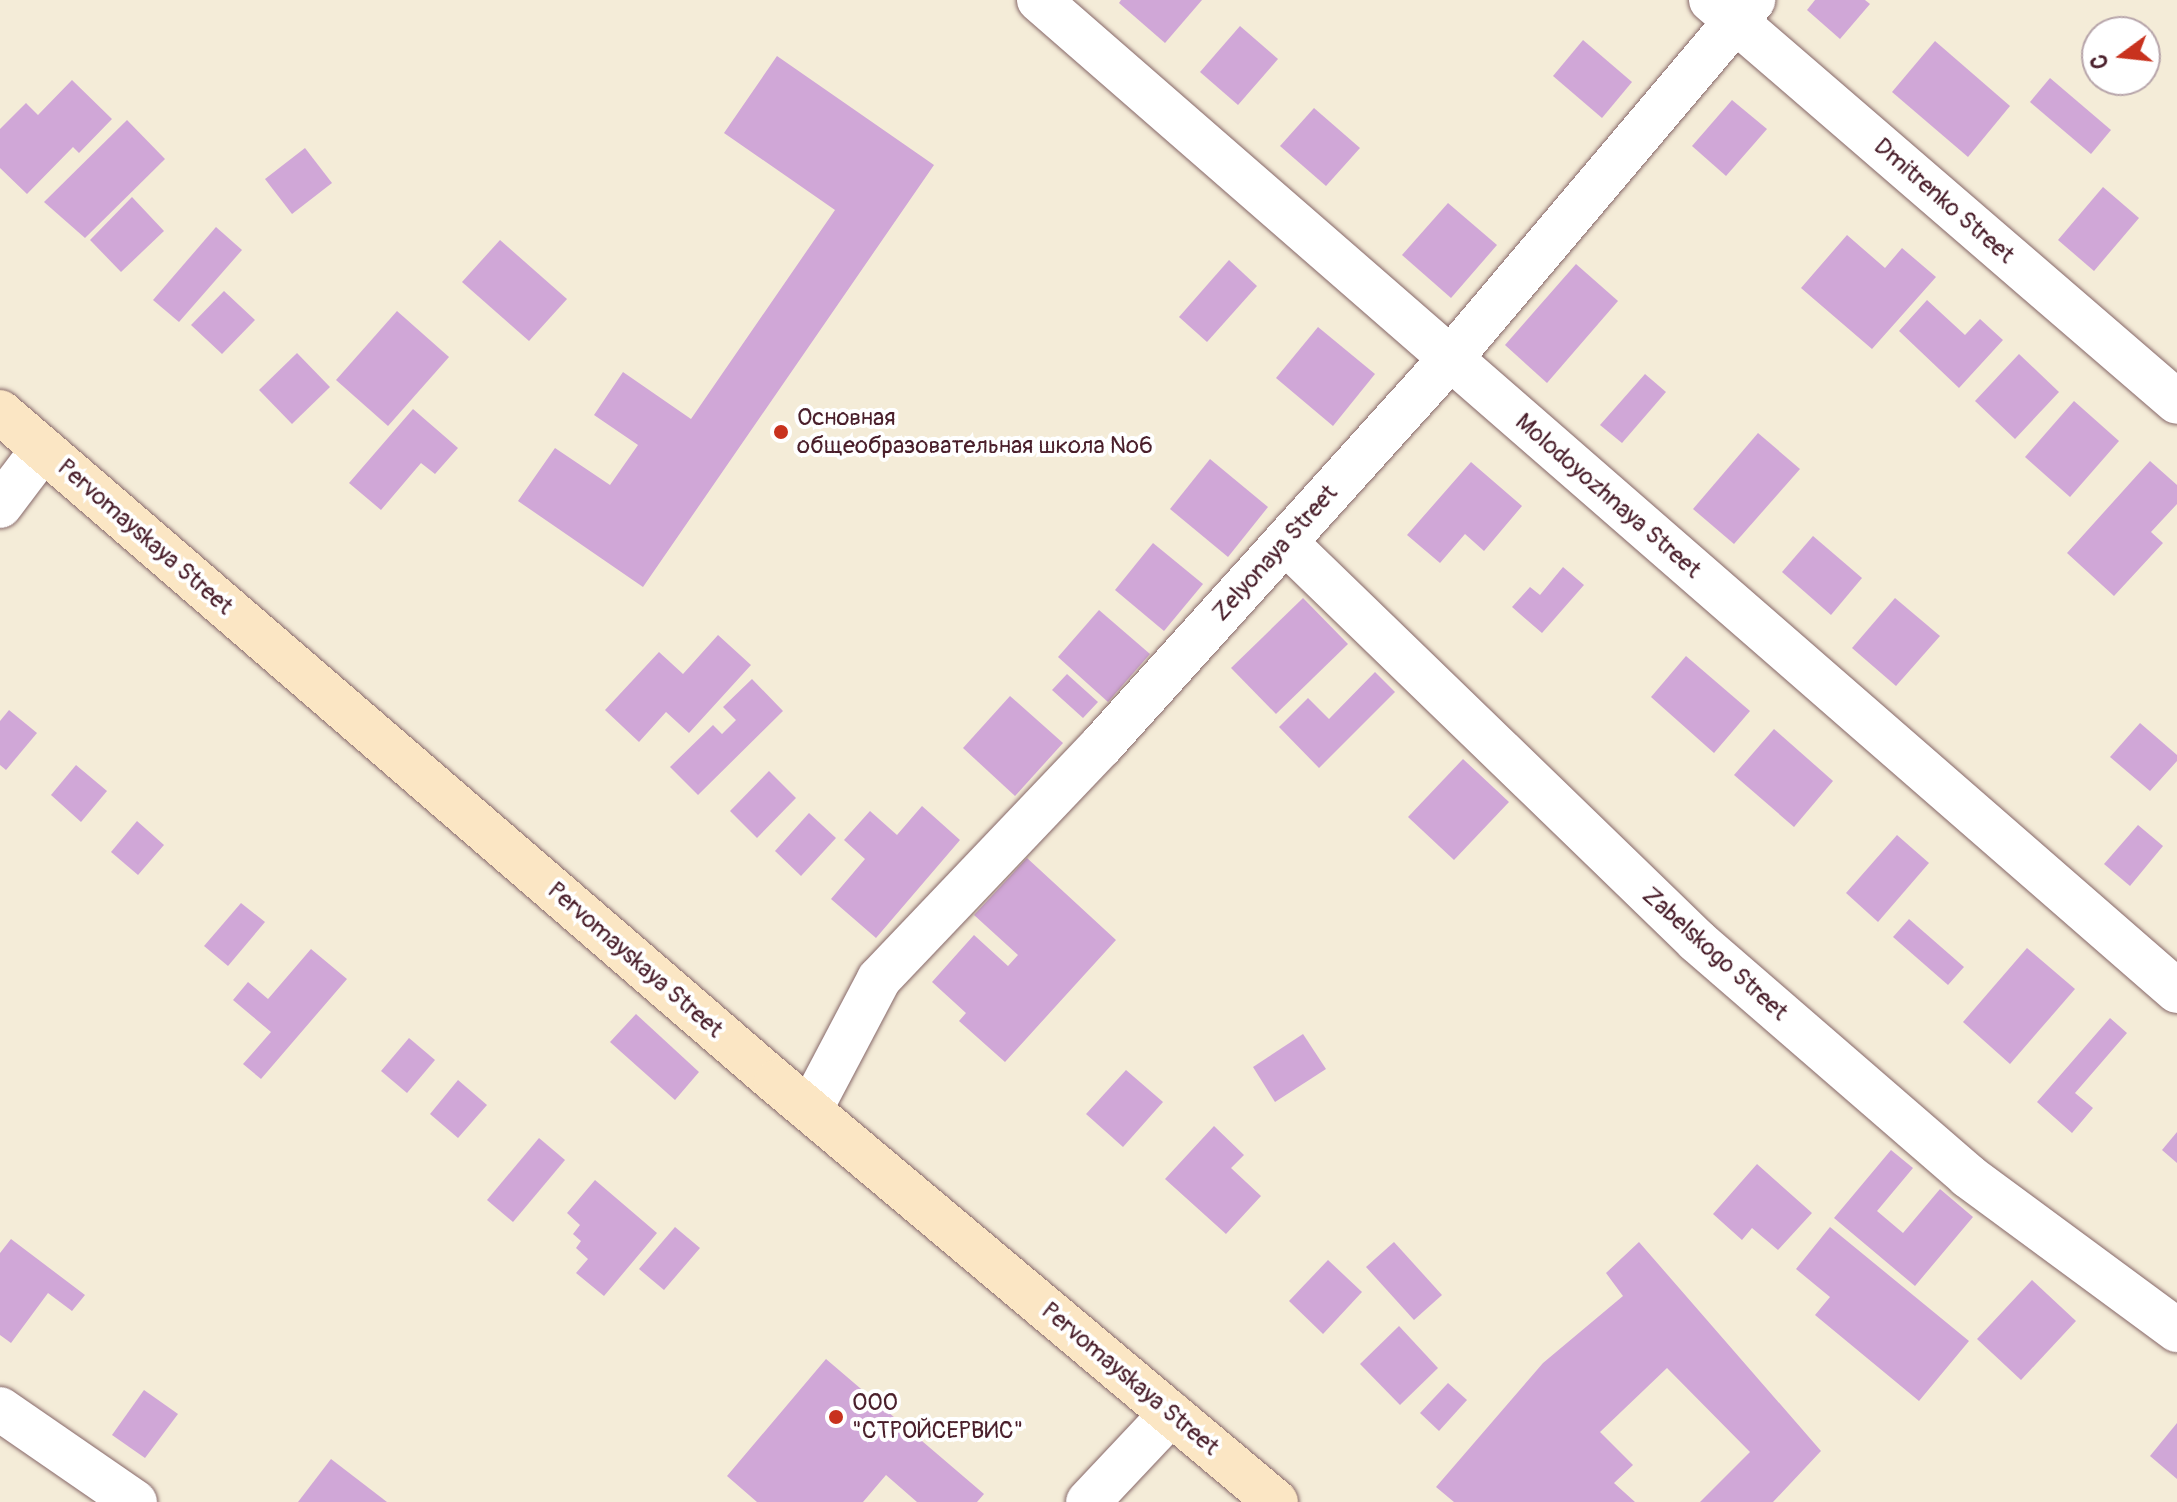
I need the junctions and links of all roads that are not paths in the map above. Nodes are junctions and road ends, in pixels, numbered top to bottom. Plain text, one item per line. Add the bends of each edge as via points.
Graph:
1 (1039, 0) edge
2 (1733, 7) edge
3 (1450, 359) junction
4 (2177, 402) edge
5 (0, 412) edge
6 (43, 449) junction
7 (0, 506) edge
8 (1285, 542) junction
9 (2177, 991) edge
10 (810, 1110) junction
11 (2177, 1330) edge
12 (0, 1409) edge
13 (1171, 1414) junction
14 (135, 1502) edge
15 (1088, 1502) edge
16 (1276, 1502) edge

1 - 3 street, Molodoyozhnaya Street
2 - 3 street, Zelyonaya Street
2 - 4 street, Dmitrenko Street
3 - 8 street, Zelyonaya Street
3 - 9 street, Molodoyozhnaya Street
5 - 6 main road, Pervomayskaya Street
6 - 7 street
6 - 10 main road, Pervomayskaya Street
8 - 10 street, Zelyonaya Street via 1101,746 879,979
8 - 11 street, Zabelskogo Street via 1697,941 1968,1176
10 - 13 main road, Pervomayskaya Street
12 - 14 street
13 - 15 street
13 - 16 main road, Pervomayskaya Street

